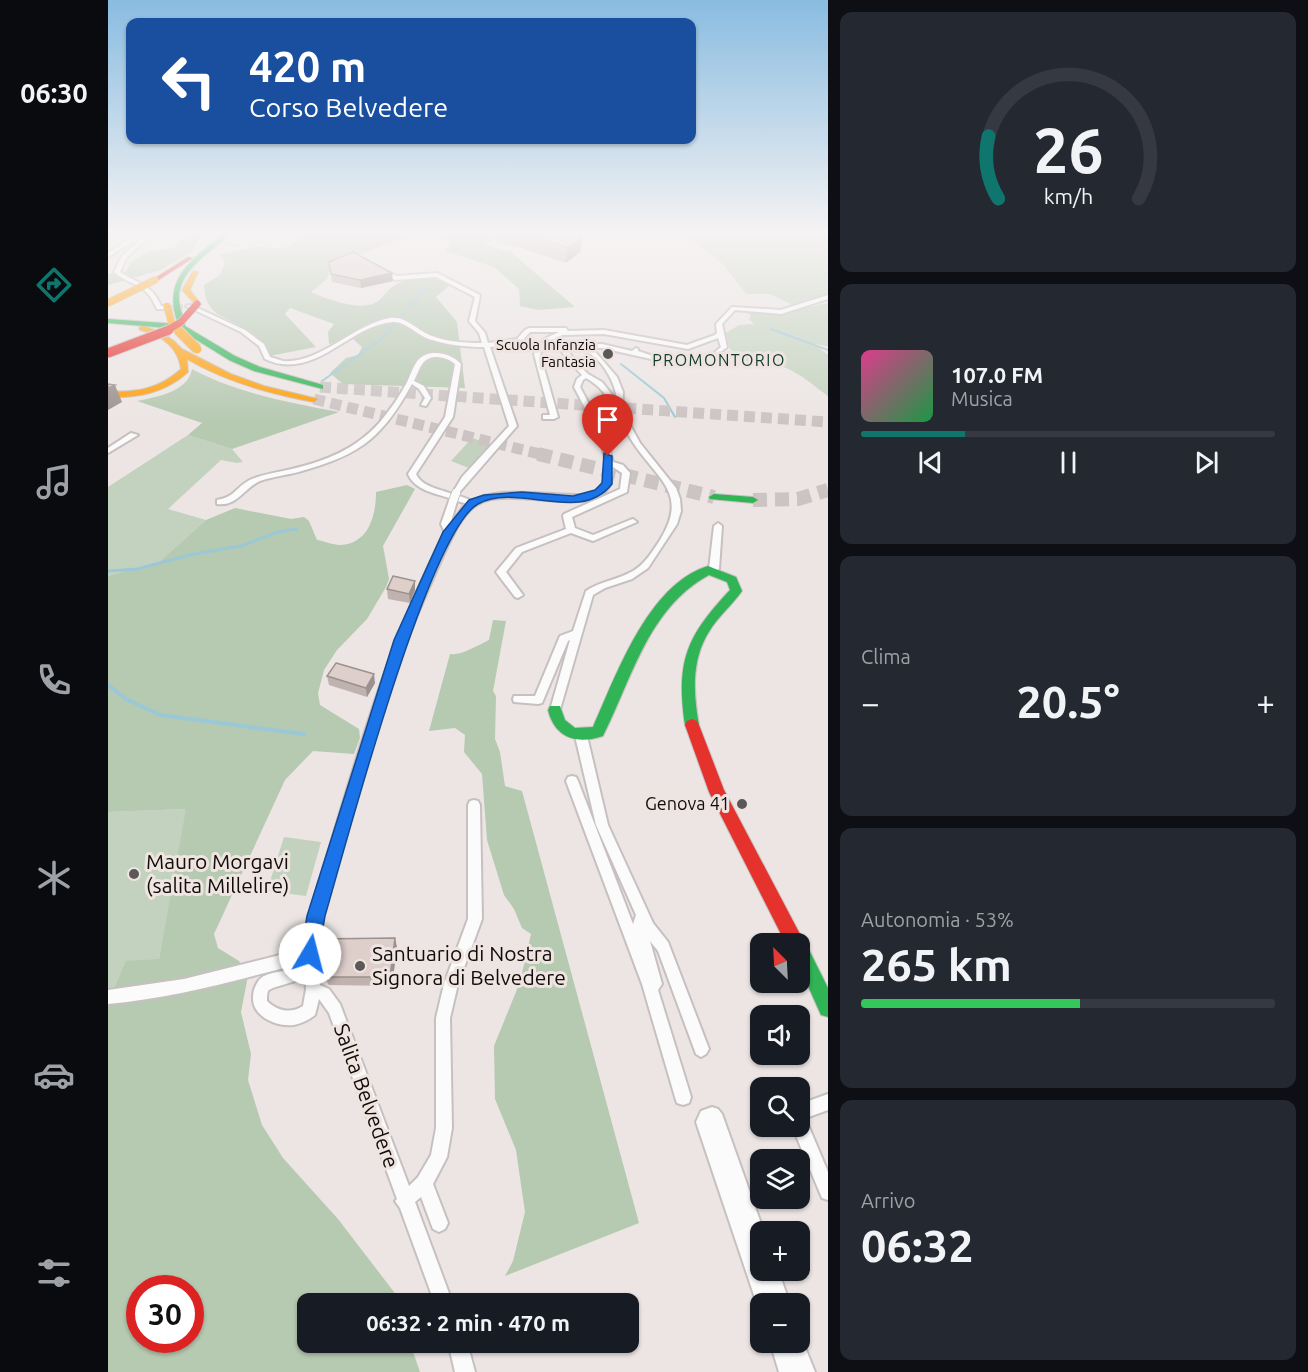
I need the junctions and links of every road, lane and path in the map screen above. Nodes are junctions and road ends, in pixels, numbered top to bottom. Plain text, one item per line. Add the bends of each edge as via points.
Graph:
1 (122, 296) edge
2 (154, 296) edge
3 (171, 296) edge
4 (176, 296) edge
5 (189, 296) edge
6 (476, 296) edge
7 (828, 297) edge
8 (108, 303) edge
9 (193, 305) junction
10 (169, 307) junction
11 (108, 321) edge
12 (137, 325) junction
13 (108, 326) edge
14 (720, 333) junction
15 (616, 334) junction
16 (553, 335) junction
17 (485, 345) junction
18 (573, 346) dead end
19 (178, 350) junction
20 (589, 350) junction
21 (636, 350) dead end
22 (108, 353) edge
23 (713, 354) dead end
24 (586, 375) junction
25 (411, 382) junction
26 (317, 393) junction
27 (108, 394) edge
28 (424, 405) dead end
29 (618, 411) junction
30 (546, 417) dead end
31 (134, 435) dead end
32 (108, 451) edge
33 (609, 463) junction
34 (714, 497) tunnel mouth
35 (753, 500) tunnel mouth
36 (220, 502) dead end
37 (472, 503) junction
38 (633, 522) dead end
39 (718, 526) dead end
40 (571, 530) junction
41 (449, 532) junction
42 (714, 569) junction
43 (518, 596) dead end
44 (577, 633) junction
45 (518, 699) dead end
46 (555, 710) joint
47 (580, 736) junction
48 (572, 781) dead end
49 (474, 805) dead end
50 (642, 916) junction
51 (790, 933) edge
52 (310, 954) junction
53 (810, 971) edge
54 (649, 984) junction
55 (318, 992) junction
56 (108, 997) edge
57 (828, 1008) edge
58 (700, 1049) dead end
59 (683, 1097) dead end
60 (828, 1102) edge
61 (810, 1108) edge
62 (805, 1137) edge
63 (424, 1183) junction
64 (828, 1192) edge
65 (404, 1201) junction
66 (751, 1221) edge
67 (439, 1223) dead end
68 (750, 1257) edge
69 (440, 1293) edge
70 (460, 1353) edge
71 (783, 1353) edge
72 (799, 1353) edge
73 (465, 1372) edge
74 (789, 1372) edge
75 (805, 1372) edge

1 - 8 main road, bridge
2 - 10 street via 159,308
3 - 10 main road
4 - 26 main road via 174,303 184,328 226,361 260,377
5 - 9 main road
6 - 17 street via 472,321 482,333
7 - 14 street via 781,312 734,308 719,324
9 - 17 street via 243,331 262,345 267,358 275,361 292,362 319,354 392,320 404,321 421,334 446,344
9 - 22 main road, bridge via 195,311 182,322
10 - 26 main road, bridge via 172,324 219,364 256,380
11 - 12 main road
12 - 13 main road
12 - 19 main road via 160,333
12 - 26 main road via 182,327 232,358
14 - 15 street via 688,347
14 - 23 street via 723,347
15 - 16 street
15 - 17 street via 598,327 529,330 516,342
16 - 24 street
16 - 30 street via 537,354 554,417
17 - 41 street via 513,426 465,479 445,524
18 - 20 street
19 - 26 main road via 232,381 280,394
19 - 27 main road via 186,367 175,380 159,388
20 - 21 street via 589,346 596,345 651,357
20 - 29 street via 617,380 622,398
24 - 29 street via 600,383
24 - 33 street via 577,387 604,443
25 - 28 street via 425,392 428,399
25 - 36 street via 372,434 351,452 252,481 233,499
25 - 37 street via 424,358 441,356 457,362 449,417 412,474 422,486
29 - 44 street via 675,494 677,518 643,569 603,583 589,593
31 - 32 street
33 - 37 street via 605,487 585,497 574,500 504,495
33 - 40 street via 626,473 624,490 567,516
34 - 35 main road
37 - 41 street
38 - 40 street via 593,538
39 - 42 street
40 - 43 street via 519,550 501,572
41 - 52 street via 400,640 316,916
42 - 47 main road via 697,574 665,604 643,633 601,728
42 - 51 main road via 732,580 736,591 704,625 695,642 687,705 703,760
44 - 45 street via 564,639 538,700
44 - 46 street
46 - 47 main road via 562,729
47 - 50 street via 602,825
48 - 54 street
49 - 63 street via 475,919 443,1017 444,1128 439,1157
50 - 54 street via 639,927 655,984
50 - 58 street via 663,947
52 - 55 street
52 - 55 street via 301,972 262,986 260,1004 270,1013 294,1019 310,1010
52 - 56 street via 201,982
53 - 57 main road
54 - 59 street
55 - 65 street, Salita Belvedere via 335,1009
60 - 61 street
62 - 64 street
63 - 65 street
63 - 67 street
65 - 69 street, Salita Belvedere
66 - 68 street via 712,1115 704,1122
70 - 73 street
71 - 74 street
72 - 75 street

